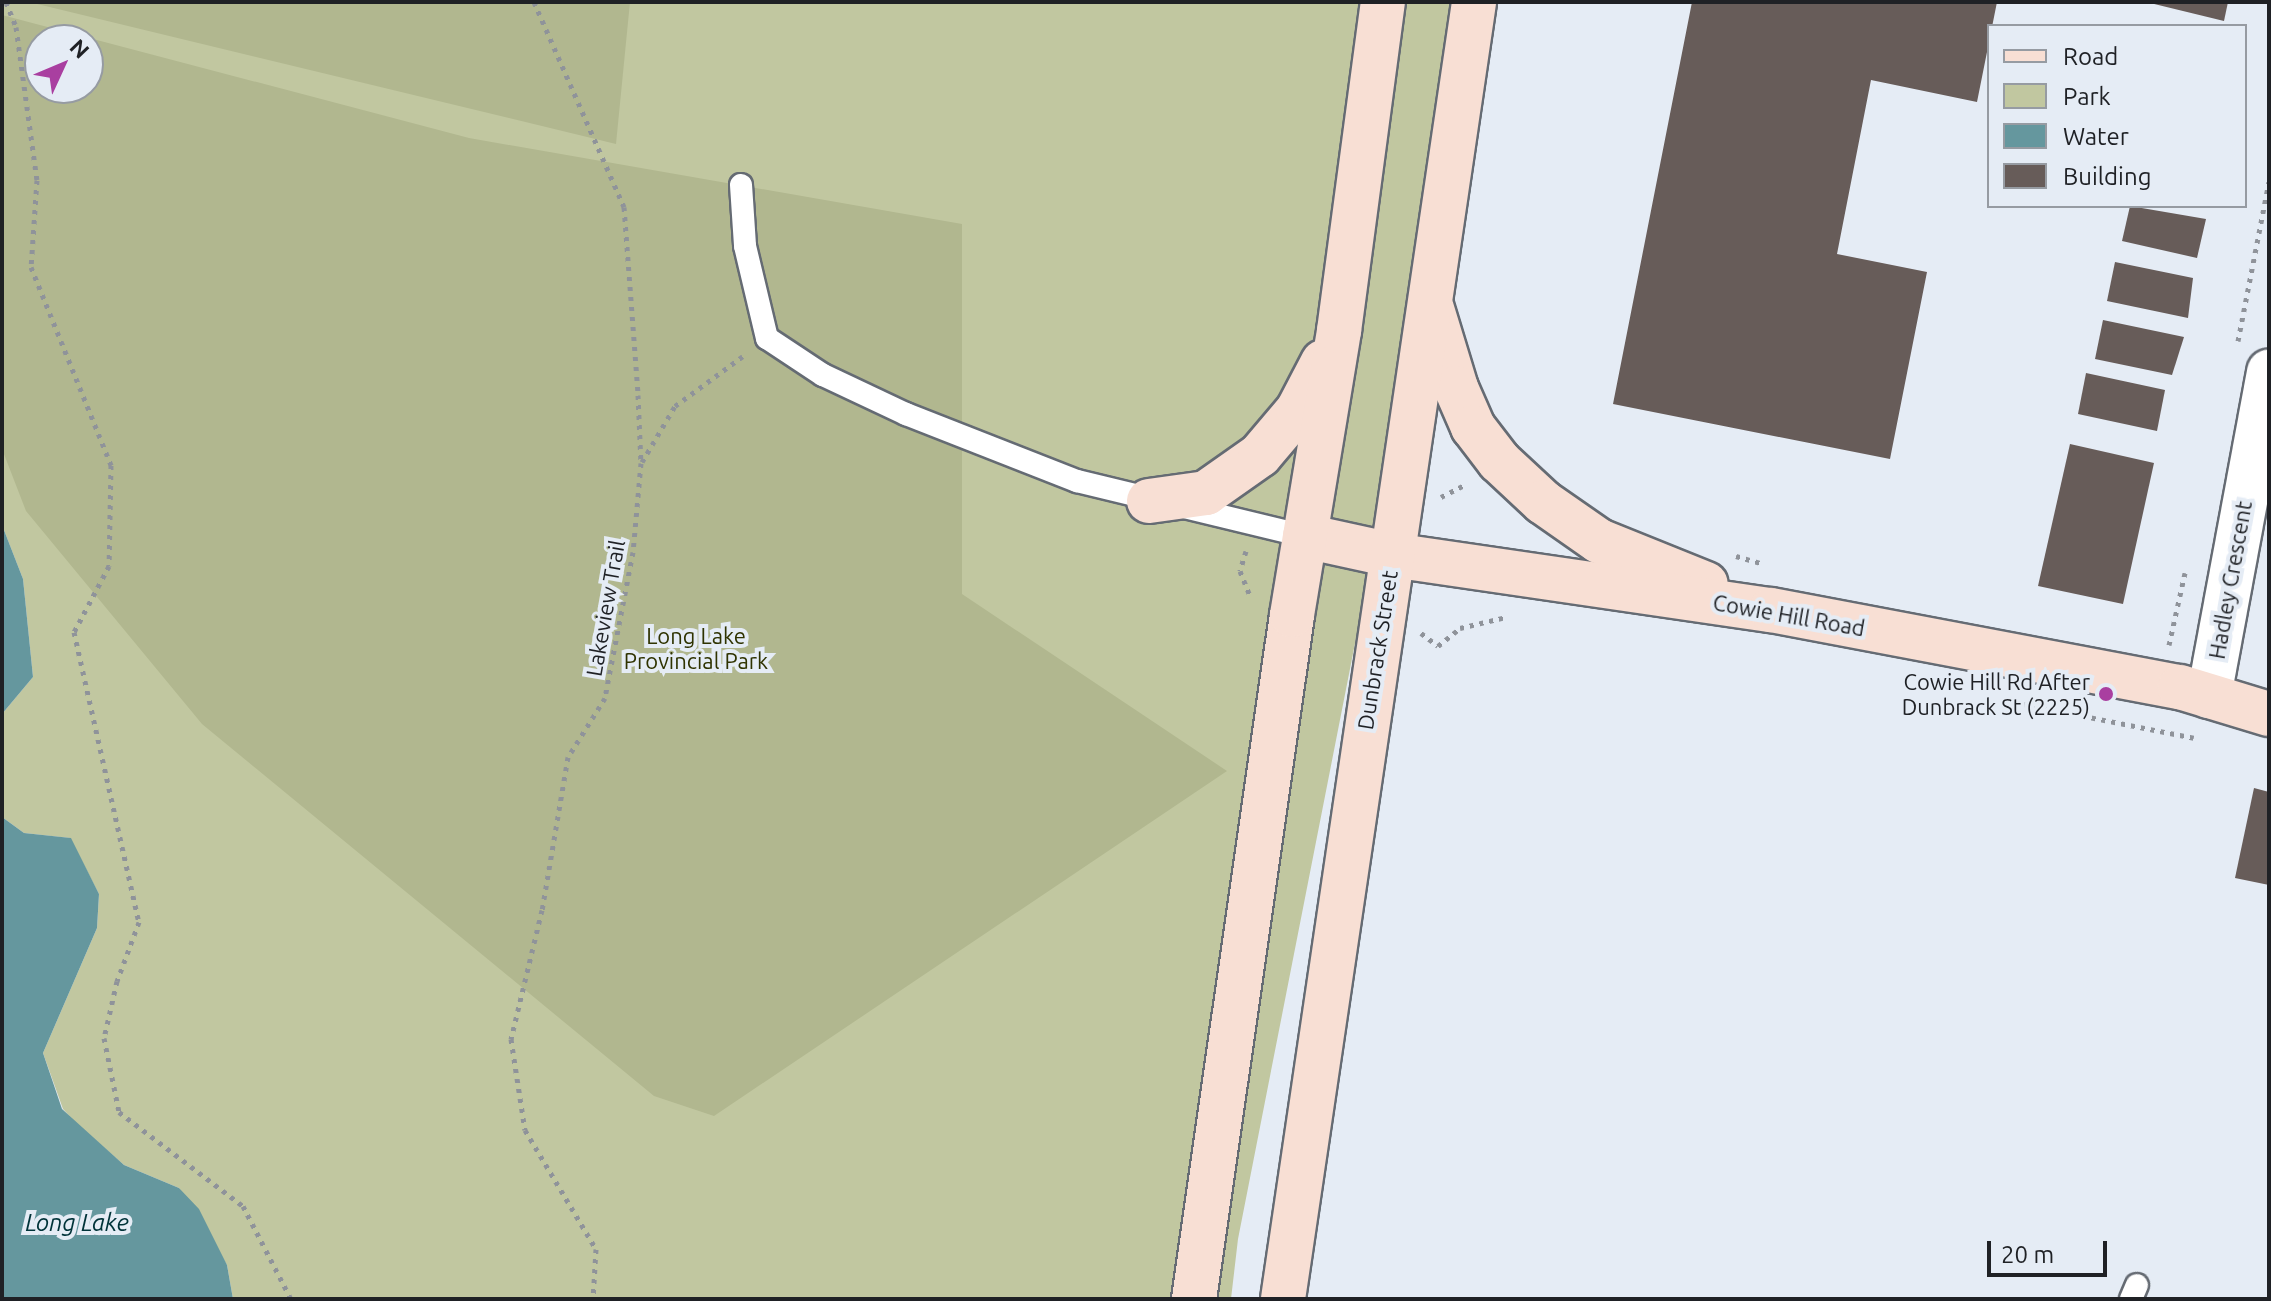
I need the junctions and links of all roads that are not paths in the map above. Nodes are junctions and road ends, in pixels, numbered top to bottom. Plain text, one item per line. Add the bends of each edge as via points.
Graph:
1 (1383, 2) edge
2 (1474, 2) edge
3 (741, 185) dead end
4 (1428, 297) junction
5 (1339, 331) junction
6 (2269, 371) edge
7 (1149, 501) junction
8 (1305, 536) junction
9 (1392, 555) junction
10 (1771, 610) junction
11 (2209, 696) junction
12 (2269, 714) edge
13 (1194, 1299) edge
14 (1283, 1299) edge

1 - 5 main road
2 - 4 main road, Dunbrack Street
3 - 7 lane via 745,246 767,338 823,375 906,414 1077,481
4 - 9 main road, Dunbrack Street
4 - 10 main road via 1473,427 1532,492 1599,541
5 - 7 main road via 1298,410 1260,455 1206,493
5 - 8 main road
6 - 11 street, Hadley Crescent
7 - 8 lane
8 - 9 main road, Cowie Hill Road
8 - 13 main road
9 - 10 main road, Cowie Hill Road
9 - 14 main road, Dunbrack Street
10 - 11 main road, Cowie Hill Road
11 - 12 main road, Cowie Hill Road

